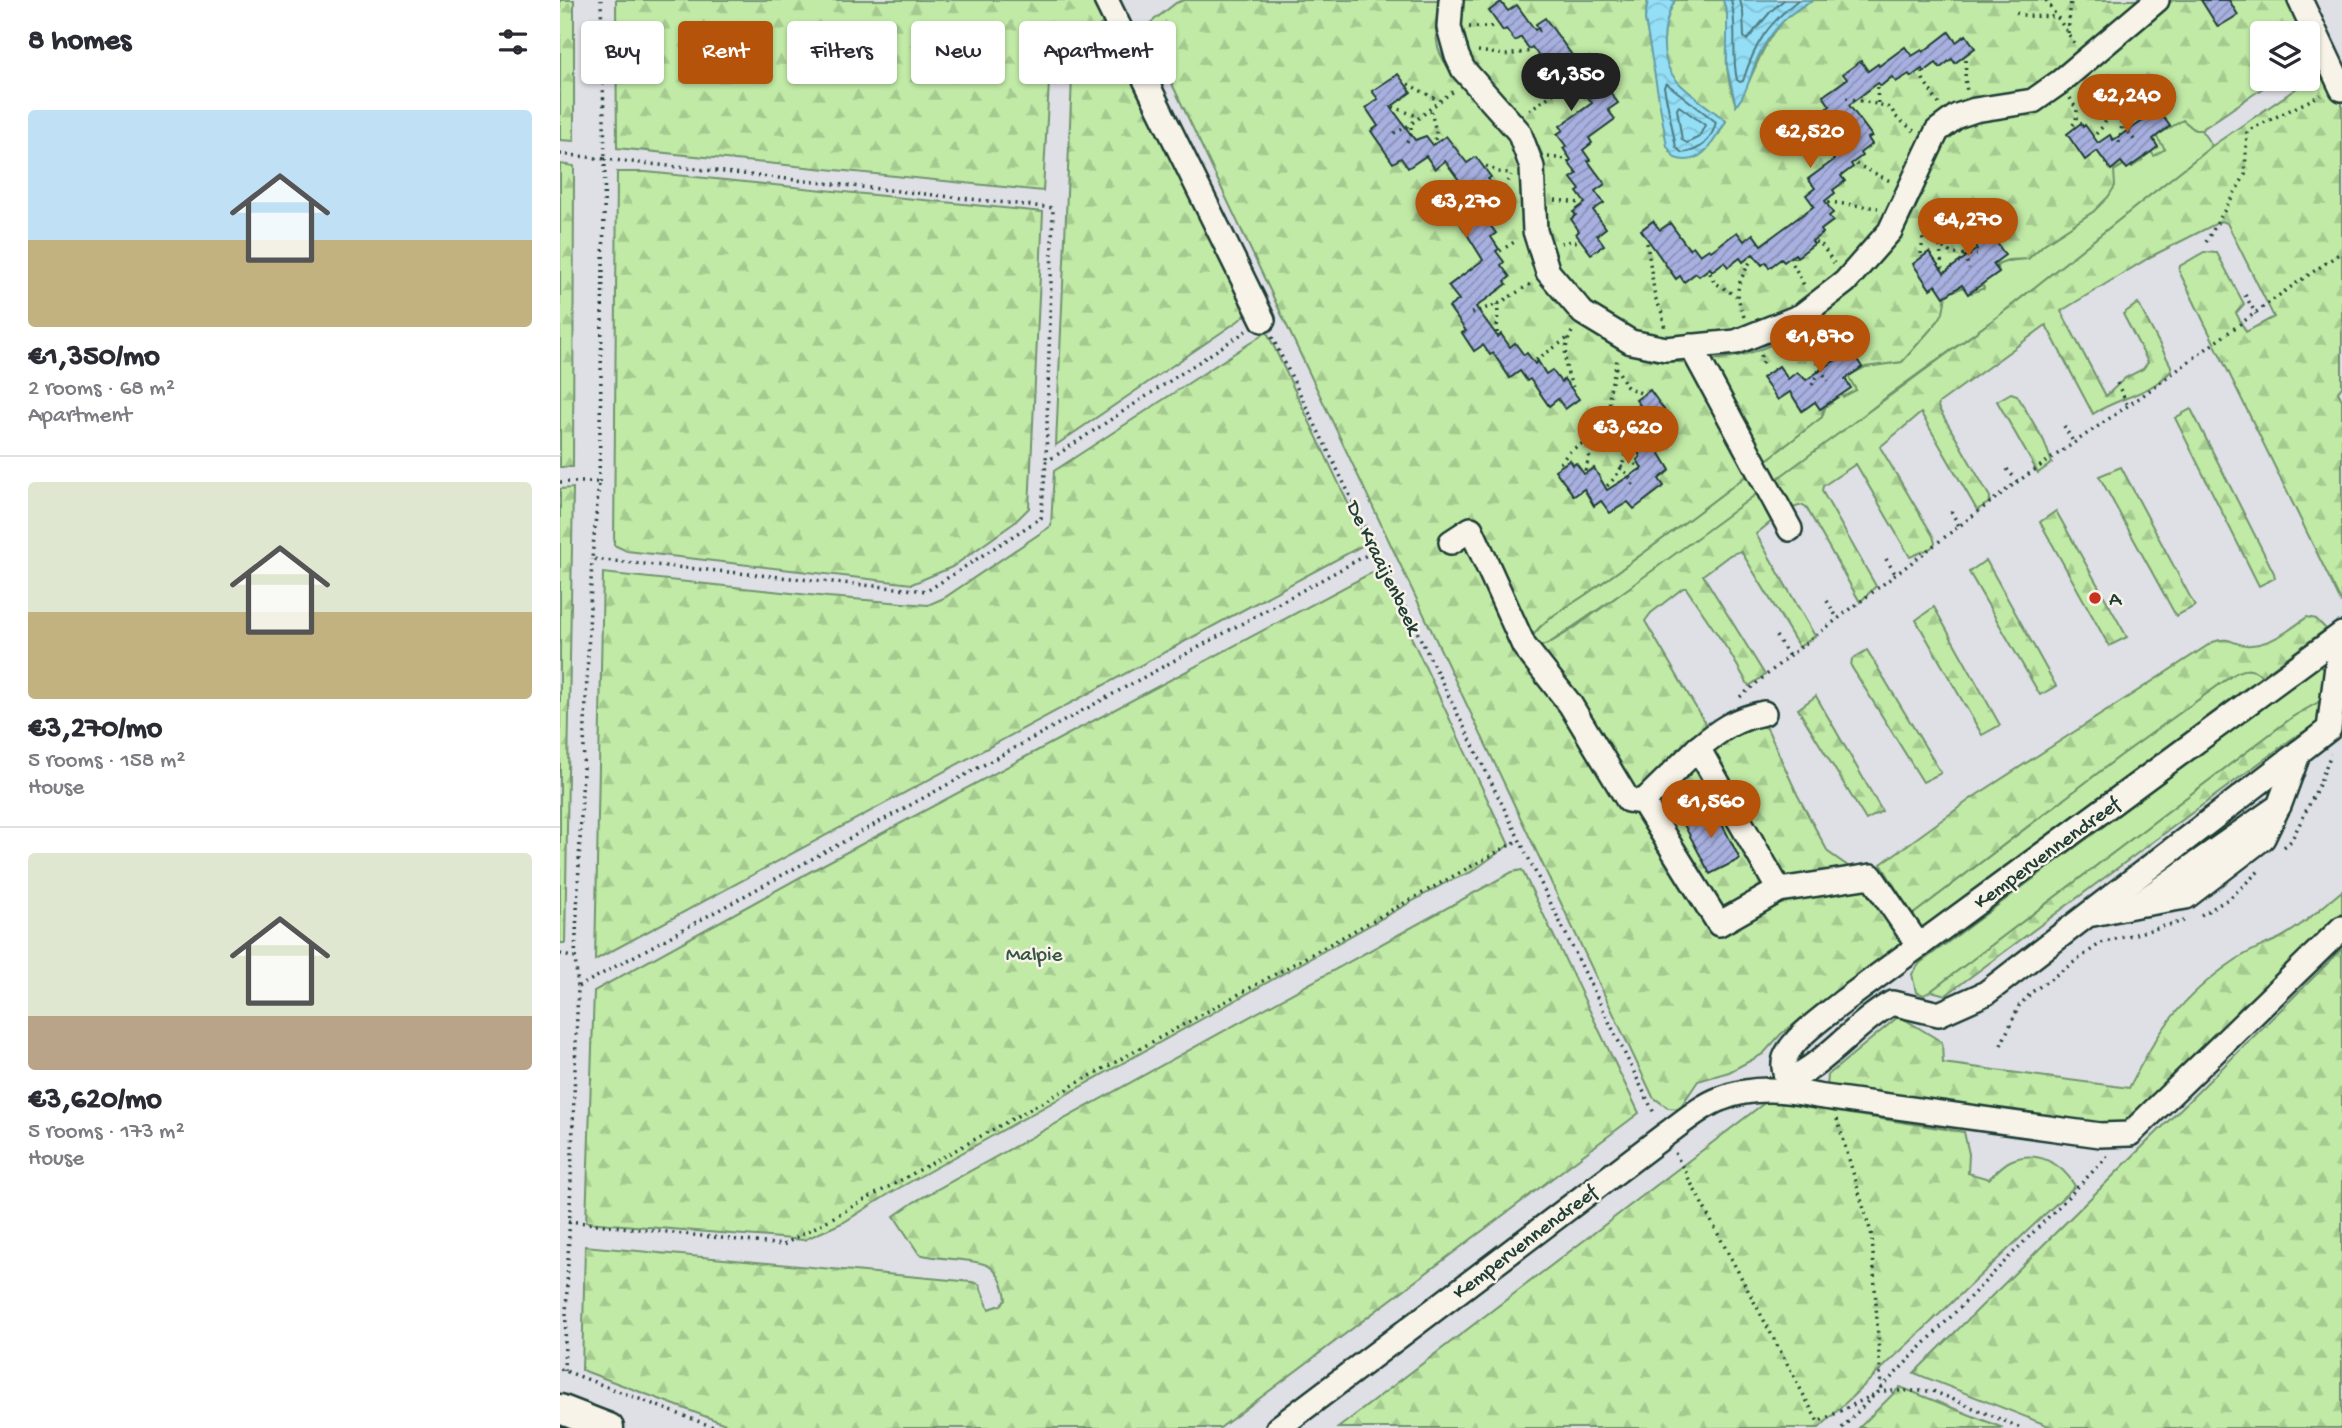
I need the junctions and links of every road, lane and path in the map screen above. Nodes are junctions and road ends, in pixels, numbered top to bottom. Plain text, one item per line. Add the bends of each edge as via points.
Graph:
1 (601, 0) edge
2 (1106, 0) edge
3 (1451, 0) edge
4 (2046, 0) edge
5 (2071, 0) edge
6 (2157, 0) edge
7 (2300, 0) edge
8 (2016, 13) dead end
9 (2057, 17) junction
10 (2068, 34) junction
11 (1531, 51) dead end
12 (1457, 56) junction
13 (2088, 58) junction
14 (1966, 60) dead end
15 (1922, 72) dead end
16 (1568, 77) dead end
17 (1473, 80) junction
18 (2060, 82) junction
19 (1408, 84) dead end
20 (1877, 87) dead end
21 (2341, 87) edge
22 (2105, 88) junction
23 (1560, 89) junction
24 (2137, 90) dead end
25 (1595, 97) dead end
26 (2113, 97) junction
27 (1846, 99) dead end
28 (1438, 100) junction
29 (1878, 105) junction
30 (1393, 107) dead end
31 (2111, 108) junction
32 (1431, 111) junction
33 (2144, 115) dead end
34 (1961, 116) junction
35 (1418, 117) junction
36 (1511, 122) junction
37 (1411, 125) junction
38 (2122, 125) junction
39 (2071, 127) dead end
40 (1394, 133) dead end
41 (2095, 134) dead end
42 (2135, 141) dead end
43 (1407, 142) dead end
44 (1433, 142) dead end
45 (1931, 143) junction
46 (2119, 143) dead end
47 (560, 154) edge
48 (605, 159) junction
49 (1857, 164) dead end
50 (1486, 166) dead end
51 (1905, 201) junction
52 (1828, 202) dead end
53 (1976, 204) dead end
54 (1486, 207) dead end
55 (1950, 210) junction
56 (1926, 216) junction
57 (1977, 230) dead end
58 (1815, 242) dead end
59 (2206, 242) dead end
60 (1647, 243) dead end
61 (1940, 246) junction
62 (2342, 252) edge
63 (1921, 254) dead end
64 (1965, 254) junction
65 (1977, 255) dead end
66 (1794, 257) dead end
67 (1752, 258) dead end
68 (1942, 269) dead end
69 (1969, 269) dead end
70 (1548, 272) junction
71 (1710, 273) dead end
72 (1845, 282) junction
73 (2245, 295) dead end
74 (1736, 296) junction
75 (1498, 304) junction
76 (1816, 304) junction
77 (1581, 311) junction
78 (1472, 313) dead end
79 (2256, 314) junction
80 (1795, 318) junction
81 (1263, 320) junction
82 (1497, 334) dead end
83 (1617, 334) junction
84 (1751, 336) junction
85 (1568, 338) junction
86 (1810, 344) junction
87 (1691, 346) junction
88 (1666, 349) junction
89 (1837, 356) dead end
90 (1536, 360) dead end
91 (1616, 367) junction
92 (1820, 368) junction
93 (1828, 381) dead end
94 (2117, 383) dead end
95 (1812, 385) dead end
96 (1573, 387) dead end
97 (1641, 393) dead end
98 (2128, 406) junction
99 (1610, 410) junction
100 (1617, 421) junction
101 (1640, 421) dead end
102 (2064, 426) dead end
103 (1596, 436) junction
104 (1625, 440) junction
105 (2074, 443) junction
106 (1642, 446) dead end
107 (1626, 453) junction
108 (1046, 462) junction
109 (1560, 463) dead end
110 (1621, 466) junction
111 (2007, 469) dead end
112 (1585, 471) dead end
113 (1644, 474) dead end
114 (560, 482) edge
115 (599, 482) junction
116 (2017, 482) junction
117 (1607, 486) dead end
118 (1633, 486) dead end
119 (1951, 511) dead end
120 (1959, 526) junction
121 (1790, 529) dead end
122 (1451, 542) dead end
123 (1376, 550) junction
124 (592, 559) junction
125 (1886, 559) dead end
126 (1896, 575) junction
127 (1828, 601) dead end
128 (1838, 619) junction
129 (2342, 635) edge
130 (1776, 636) dead end
131 (1789, 656) junction
132 (1733, 702) dead end
133 (1764, 712) dead end
134 (1698, 748) junction
135 (2299, 752) junction
136 (1643, 802) junction
137 (1519, 840) junction
138 (1779, 890) junction
139 (2086, 915) junction
140 (2342, 928) edge
141 (1919, 946) junction
142 (560, 954) edge
143 (575, 957) junction
144 (1893, 966) junction
145 (578, 987) junction
146 (1892, 1003) junction
147 (1788, 1085) junction
148 (1818, 1096) junction
149 (2130, 1134) junction
150 (1665, 1135) junction
151 (568, 1221) junction
152 (562, 1370) edge
153 (1881, 1391) junction
154 (560, 1409) edge
155 (610, 1428) edge
156 (716, 1428) edge
157 (1278, 1428) edge
158 (1842, 1428) edge
159 (2021, 1428) edge

1 - 48 path
2 - 81 street
3 - 12 street via 1449,27
4 - 9 path
5 - 10 path
6 - 13 street
7 - 21 street
8 - 9 path
9 - 10 path
10 - 13 path
11 - 12 path via 1507,55 1477,51
12 - 17 street
13 - 18 street
13 - 22 path
14 - 34 path
15 - 34 path via 1934,97
16 - 23 path
17 - 28 path
17 - 36 street
18 - 34 street via 2033,101
18 - 39 path via 2077,110
19 - 28 path
20 - 29 path
21 - 59 path via 2247,131 2245,175
22 - 26 path
22 - 31 path
23 - 25 path
23 - 36 path
24 - 26 path
26 - 33 path via 2124,108
27 - 29 path
28 - 32 path
29 - 45 path via 1892,110
30 - 35 path
31 - 38 path
31 - 41 path via 2105,125
32 - 35 path
32 - 44 path via 1437,136
34 - 45 street via 1937,131
35 - 37 path
36 - 70 street via 1532,167 1535,231
37 - 40 path
37 - 43 path
38 - 42 path
38 - 46 path
45 - 51 street
47 - 48 path
48 - 108 path via 1053,208
48 - 115 path
49 - 51 path via 1871,169
50 - 54 path via 1514,173 1495,204
51 - 52 path via 1876,207
51 - 56 path via 1916,202
51 - 72 street via 1874,251
53 - 55 path
55 - 56 path
55 - 57 path
56 - 61 path
56 - 63 path
58 - 72 path via 1821,244
60 - 88 path
61 - 64 path via 1953,254
61 - 68 path
62 - 79 path
64 - 65 path
64 - 69 path
66 - 76 path via 1798,275
67 - 74 path
70 - 75 path
70 - 77 street
71 - 74 path via 1714,282
72 - 76 street
73 - 79 path
74 - 84 path
75 - 78 path
75 - 82 path
76 - 80 street
77 - 83 street
77 - 85 path
79 - 98 path
80 - 84 street
80 - 86 path
81 - 108 path
81 - 123 path, De Kraaijenbeek
83 - 88 street via 1631,342
83 - 91 path
84 - 87 street
85 - 90 path
85 - 96 path via 1566,369
86 - 89 path
86 - 92 path
87 - 88 street
87 - 121 street
91 - 97 path via 1627,387
91 - 99 path
92 - 93 path
92 - 95 path
94 - 98 path
98 - 105 path
99 - 100 path
99 - 103 path
100 - 101 path
100 - 104 path
102 - 105 path
103 - 109 path via 1571,450
103 - 112 path
104 - 106 path
104 - 107 path
105 - 116 path
107 - 110 path
107 - 113 path
108 - 124 path via 1041,518 927,591
110 - 117 path
110 - 118 path
111 - 116 path
114 - 115 path
115 - 124 path
116 - 120 path
119 - 120 path
120 - 126 path
122 - 136 street via 1471,529 1524,646 1570,704 1628,800
123 - 137 path, De Kraaijenbeek
123 - 145 path
124 - 143 path
125 - 126 path
126 - 128 path
127 - 128 path
128 - 131 path
129 - 135 street via 2329,729
129 - 141 street, Kempervennendreef
130 - 131 path
131 - 132 path
133 - 134 street via 1739,718
134 - 136 street
134 - 138 street
135 - 139 street via 2253,787 2240,820 2146,891 2114,894
135 - 139 street via 2263,838 2186,897
136 - 138 street via 1719,924
137 - 150 path, De Kraaijenbeek
137 - 151 path via 783,1245
138 - 141 street via 1871,876
139 - 146 street via 1986,993 1939,1014
140 - 149 street
141 - 144 street, Kempervennendreef
142 - 143 path
143 - 145 path
144 - 146 street
144 - 147 street, Kempervennendreef via 1795,1042 1783,1068
145 - 151 path
146 - 147 street
147 - 148 street, Kempervennendreef
147 - 150 street, Kempervennendreef via 1718,1099
148 - 149 street, Kempervennendreef via 2100,1135
148 - 153 path via 1839,1121 1872,1236
149 - 153 path
150 - 153 path, De Kraaijenbeek via 1818,1422
150 - 157 street, Kempervennendreef
151 - 152 path
152 - 156 path
153 - 158 path
153 - 159 path via 1933,1391
154 - 155 main road

